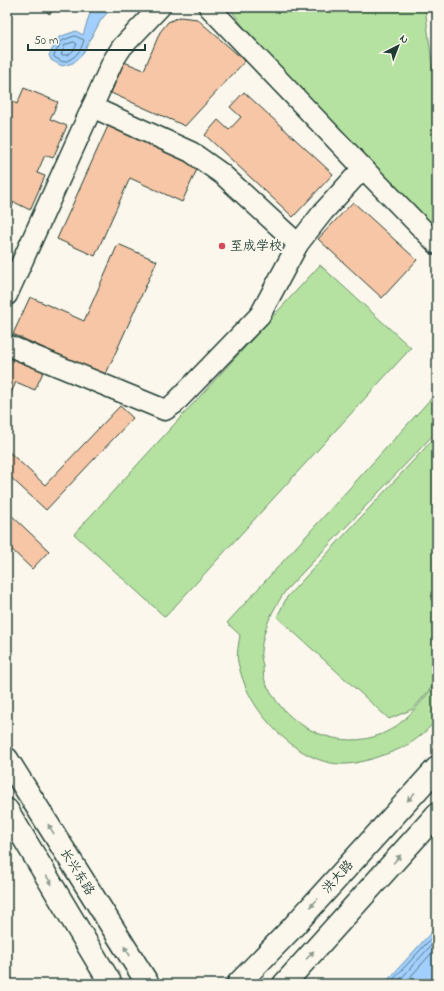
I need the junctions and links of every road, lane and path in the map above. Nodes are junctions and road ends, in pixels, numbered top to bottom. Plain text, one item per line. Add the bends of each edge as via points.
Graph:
1 (160, 7) edge
2 (208, 7) edge
3 (92, 107) junction
4 (363, 168) junction
5 (298, 244) junction
6 (437, 244) edge
7 (7, 295) edge
8 (7, 345) edge
9 (7, 759) edge
10 (437, 768) edge
11 (7, 810) edge
12 (437, 814) edge
13 (111, 984) edge
14 (148, 984) edge
15 (238, 984) edge
16 (284, 984) edge

1 - 3 lane via 112,61
2 - 4 lane
3 - 5 lane via 191,152 222,174
3 - 7 lane
4 - 5 lane via 322,212
4 - 6 lane
5 - 8 lane via 260,316 174,404 165,410
14 -> 9 main road, 长兴东路
10 -> 15 main road, 洪大路
11 -> 13 main road, 长兴东路
16 -> 12 main road

